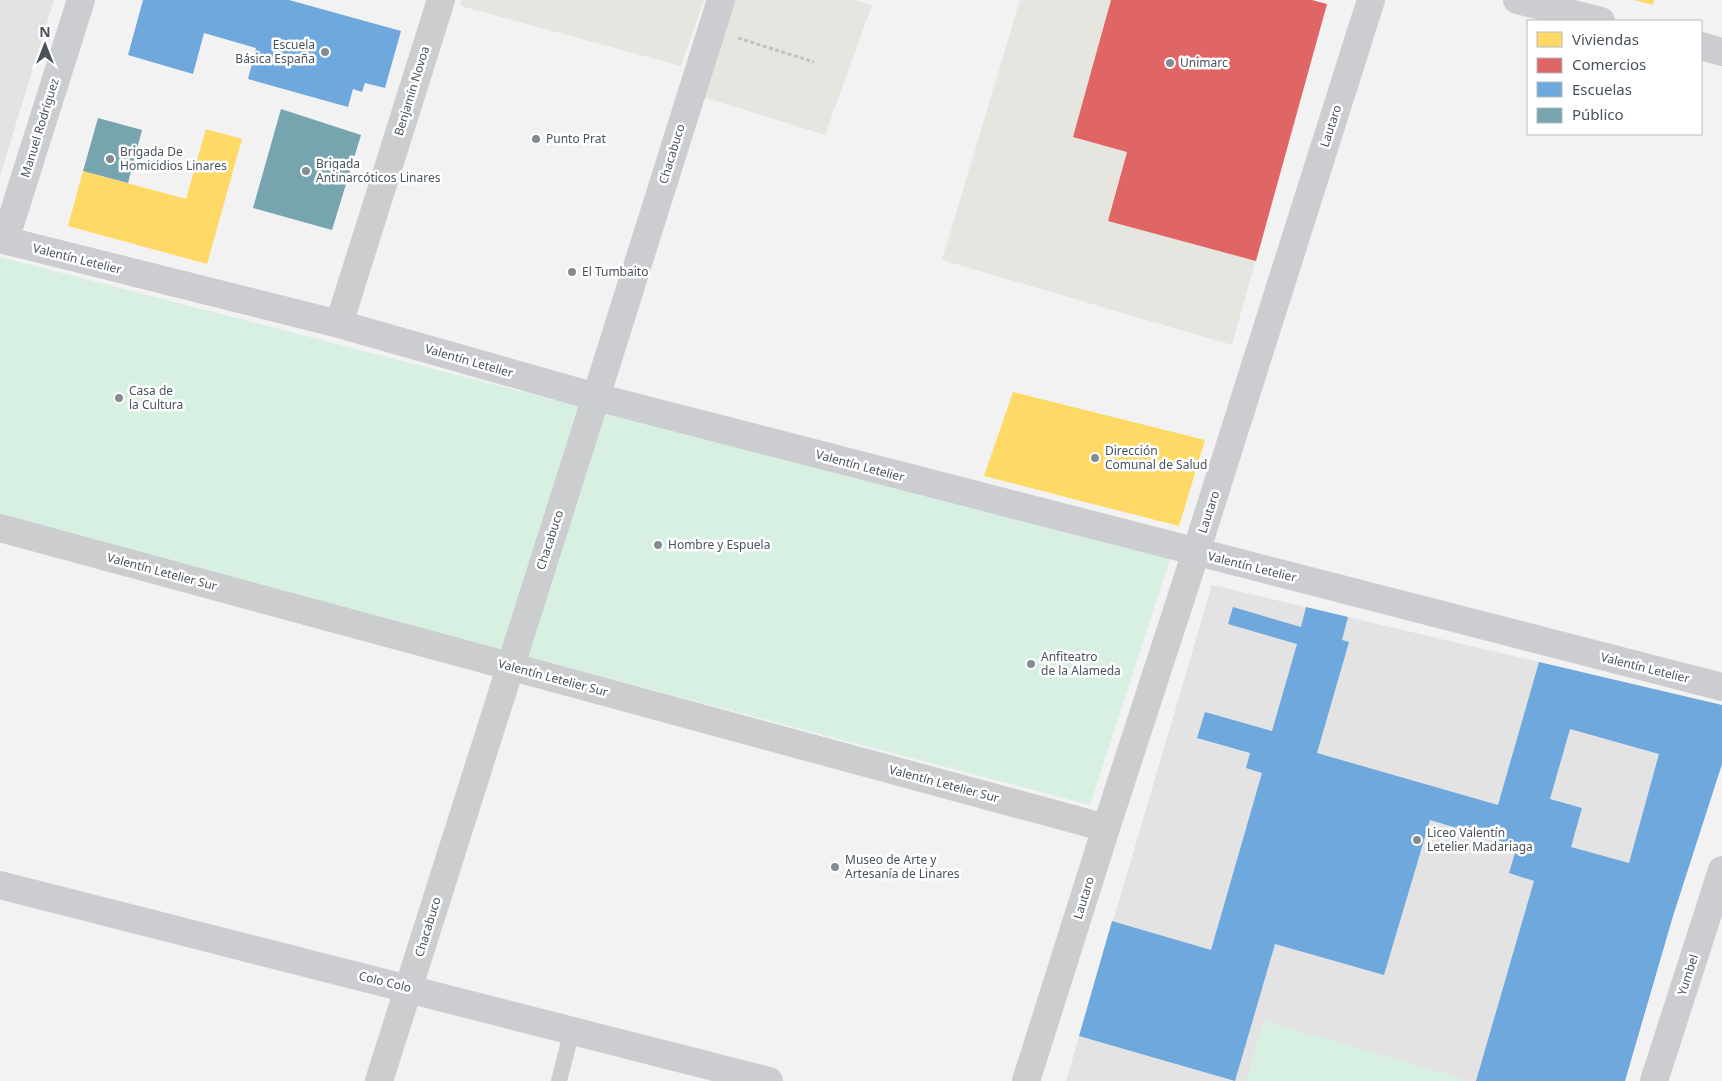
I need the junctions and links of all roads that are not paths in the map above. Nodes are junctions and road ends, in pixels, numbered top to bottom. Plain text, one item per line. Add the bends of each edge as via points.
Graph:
1 (81, 0) edge
2 (441, 0) edge
3 (721, 0) edge
4 (1371, 0) edge
5 (1517, 0) edge
6 (1597, 20) edge
7 (1702, 46) edge
8 (1722, 52) edge
9 (2, 245) edge
10 (339, 324) junction
11 (596, 397) junction
12 (0, 528) edge
13 (1196, 552) junction
14 (510, 666) junction
15 (1722, 688) edge
16 (1106, 828) junction
17 (1722, 870) edge
18 (0, 885) edge
19 (409, 988) junction
20 (572, 1030) junction
21 (379, 1081) edge
22 (559, 1081) edge
23 (769, 1081) edge
24 (1026, 1081) edge
25 (1654, 1081) edge

1 - 9 main road, Manuel Rodríguez
2 - 10 street, Benjamín Novoa
3 - 11 main road, Chacabuco
4 - 13 main road, Lautaro
5 - 6 main road
7 - 8 main road
9 - 10 main road, Valentín Letelier
10 - 11 main road, Valentín Letelier
11 - 13 main road, Valentín Letelier
11 - 14 street, Chacabuco
12 - 14 street, Valentín Letelier Sur
13 - 15 main road, Valentín Letelier
13 - 16 street, Lautaro
14 - 16 street, Valentín Letelier Sur
14 - 19 street, Chacabuco
16 - 24 street, Lautaro
17 - 25 main road, Yumbel
18 - 19 main road, Colo Colo
19 - 20 main road, Colo Colo
19 - 21 street, Chacabuco
20 - 22 lane
20 - 23 main road, Colo Colo

